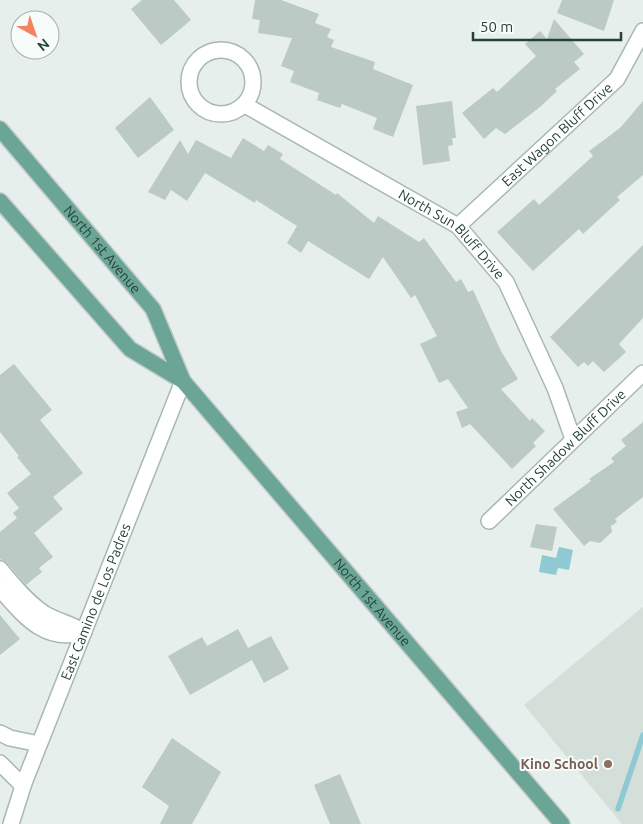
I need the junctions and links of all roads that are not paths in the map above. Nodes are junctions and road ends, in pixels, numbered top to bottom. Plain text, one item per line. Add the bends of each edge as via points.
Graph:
1 (643, 31) edge
2 (245, 105) junction
3 (0, 128) edge
4 (0, 201) edge
5 (458, 226) junction
6 (643, 373) edge
7 (183, 381) junction
8 (572, 439) junction
9 (489, 521) dead end
10 (0, 569) edge
11 (0, 589) edge
12 (84, 632) junction
13 (0, 733) edge
14 (40, 744) junction
15 (0, 763) edge
16 (24, 783) junction
17 (11, 824) edge
18 (562, 824) edge

1 - 5 street, East Wagon Bluff Drive via 617,79
2 - 2 street via 254,86 253,76 243,59 225,50 204,55 196,62 190,72 189,83 190,94 196,103 204,110 226,115
2 - 5 street, North Sun Bluff Drive
3 - 7 main road, North 1st Avenue via 153,309
4 - 7 main road, North 1st Avenue via 130,349
5 - 8 street, North Sun Bluff Drive via 506,282 555,388
6 - 8 street, North Shadow Bluff Drive
7 - 12 street, East Camino de Los Padres
7 - 18 main road, North 1st Avenue
8 - 9 street, North Shadow Bluff Drive
10 - 12 street via 45,614
11 - 12 street via 28,620 42,629 70,636
12 - 14 street, East Camino de Los Padres
13 - 14 street
14 - 16 street, East Camino de Los Padres
15 - 16 street via 20,783
16 - 17 street, East Camino de Los Padres

